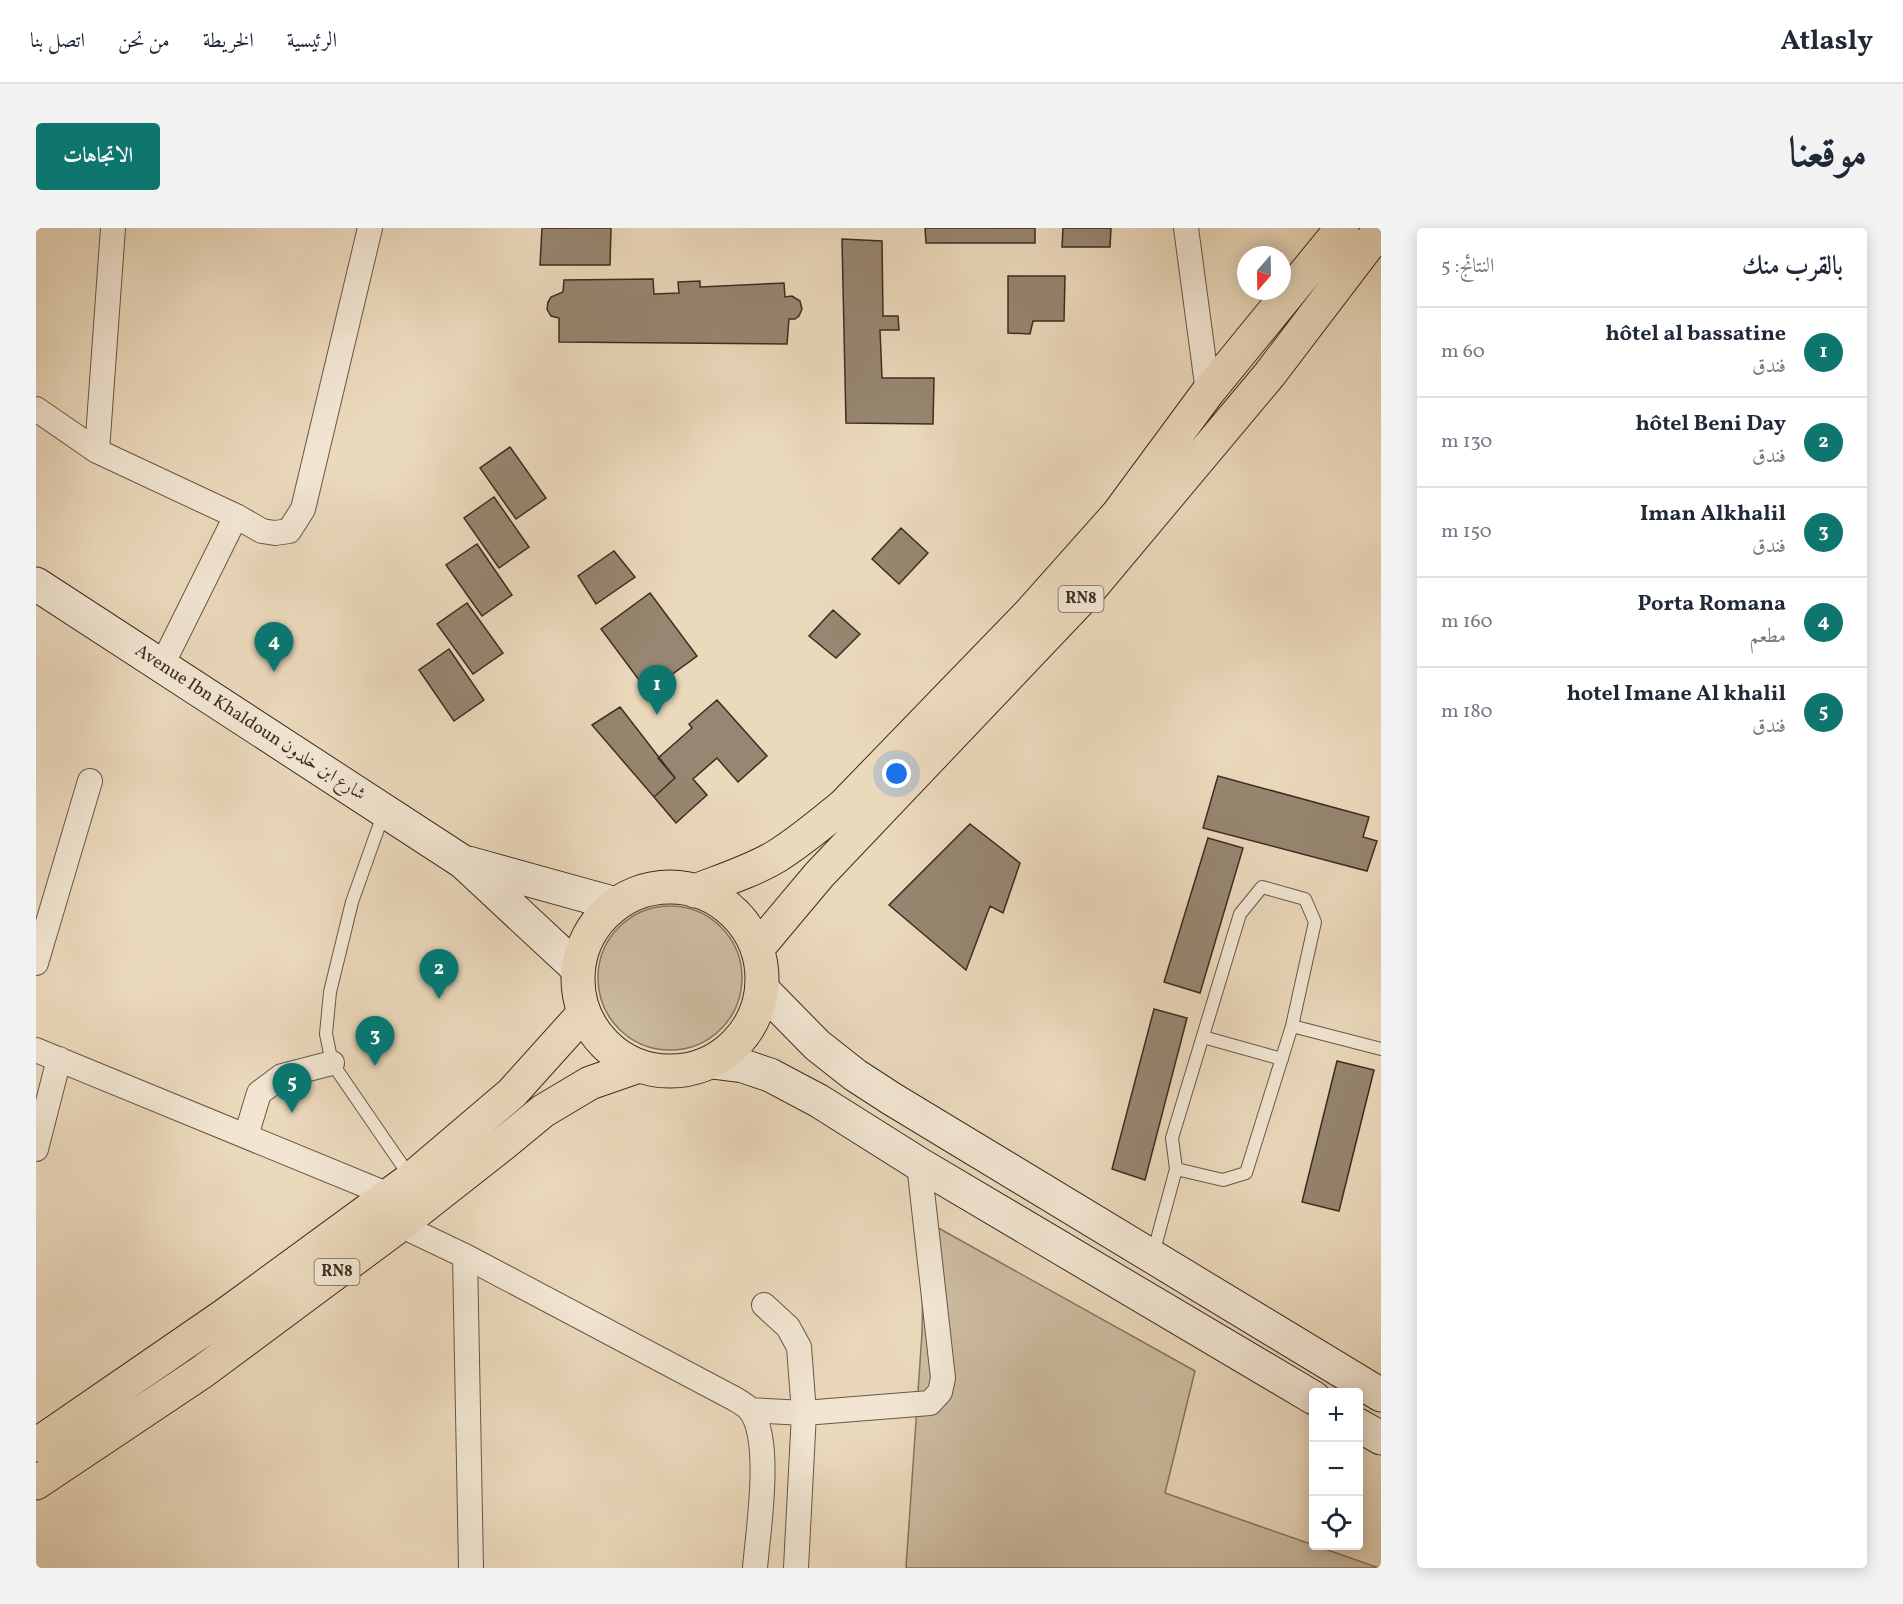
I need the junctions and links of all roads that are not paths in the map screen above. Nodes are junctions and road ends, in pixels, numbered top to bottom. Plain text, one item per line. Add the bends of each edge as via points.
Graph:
1 (113, 228) edge
2 (370, 228) edge
3 (1186, 228) edge
4 (1342, 228) edge
5 (1381, 228) edge
6 (1208, 392) junction
7 (36, 409) edge
8 (97, 451) junction
9 (236, 516) junction
10 (36, 584) edge
11 (162, 665) junction
12 (90, 781) dead end
13 (384, 810) junction
14 (463, 862) junction
15 (695, 891) junction
16 (616, 904) junction
17 (757, 949) junction
18 (36, 963) edge
19 (578, 969) junction
20 (762, 989) junction
21 (584, 1013) junction
22 (1292, 1026) junction
23 (1203, 1037) junction
24 (1381, 1049) edge
25 (36, 1050) edge
26 (59, 1059) junction
27 (1282, 1059) junction
28 (712, 1062) junction
29 (332, 1063) junction
30 (639, 1066) junction
31 (246, 1136) junction
32 (36, 1149) edge
33 (919, 1164) junction
34 (1176, 1169) junction
35 (400, 1187) junction
36 (400, 1224) junction
37 (465, 1256) junction
38 (1153, 1256) junction
39 (764, 1305) dead end
40 (1309, 1395) edge
41 (1381, 1395) edge
42 (750, 1410) junction
43 (804, 1413) junction
44 (1363, 1427) edge
45 (1381, 1438) edge
46 (36, 1445) edge
47 (764, 1456) junction
48 (801, 1459) junction
49 (36, 1483) edge
50 (471, 1568) edge
51 (755, 1568) edge
52 (796, 1568) edge

1 - 8 street
2 - 9 street via 303,509 289,531 262,531
3 - 6 street
4 - 6 main road, RN8
5 - 17 main road, RN8 via 1270,374 1085,595 819,875
6 - 15 main road, RN8 via 1118,514 1028,615 844,805 776,856
7 - 8 street
8 - 9 street
9 - 11 street
10 - 11 street, Avenue Ibn Khaldoun شارع ابن خلدون
11 - 13 street, Avenue Ibn Khaldoun شارع ابن خلدون
12 - 18 street
13 - 14 street, Avenue Ibn Khaldoun شارع ابن خلدون
13 - 29 lane via 352,902 330,992 326,1034
14 - 16 street
14 - 19 street
15 - 16 main road, RN8 via 668,887 641,892
15 - 17 main road, RN8 via 712,897 739,919
16 - 19 main road, RN8 via 598,922 585,944
17 - 20 main road, RN8
19 - 21 main road, RN8 via 578,992
20 - 28 main road, RN8 via 754,1018 736,1044
20 - 38 street via 817,1045 855,1075
21 - 30 main road, RN8 via 606,1046
21 - 35 main road, RN8 via 512,1093
22 - 23 lane via 1315,922 1305,899 1262,887 1240,914
22 - 24 lane
22 - 27 lane
23 - 27 lane
23 - 34 lane via 1172,1138
25 - 26 street
26 - 31 street
26 - 32 street
27 - 34 lane via 1246,1173 1222,1180
28 - 30 main road, RN8 via 688,1070 663,1071
28 - 33 street via 770,1075
29 - 31 street via 282,1076 259,1093
29 - 35 lane
30 - 36 main road, RN8 via 590,1083 543,1111
31 - 35 street
33 - 40 street
33 - 43 street via 943,1378 940,1392 930,1403
34 - 38 lane
35 - 46 main road, RN8 via 225,1315
36 - 37 street
36 - 49 main road, RN8 via 202,1372
37 - 42 street
37 - 50 street
38 - 41 street
39 - 43 street via 788,1327 798,1347
42 - 43 street
42 - 47 street via 761,1435
43 - 48 street
44 - 45 street
47 - 48 street
47 - 51 street
48 - 52 street

